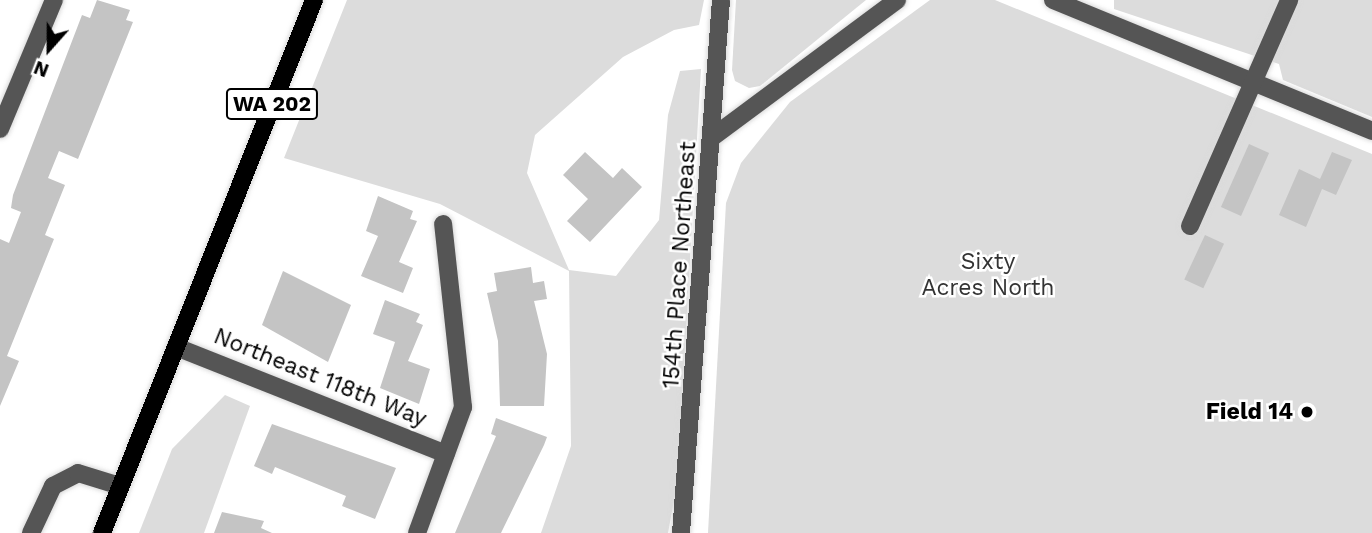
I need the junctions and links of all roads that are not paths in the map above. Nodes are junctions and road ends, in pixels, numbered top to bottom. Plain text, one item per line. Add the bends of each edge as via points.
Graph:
1 (54, 0) edge
2 (314, 0) edge
3 (721, 0) edge
4 (897, 0) edge
5 (1053, 0) edge
6 (1289, 0) edge
7 (1256, 83) junction
8 (0, 129) edge
9 (1372, 131) edge
10 (714, 136) junction
11 (443, 224) dead end
12 (1190, 226) dead end
13 (176, 347) junction
14 (446, 454) junction
15 (120, 486) junction
16 (30, 533) edge
17 (102, 533) edge
18 (417, 533) edge
19 (681, 533) edge

1 - 8 street
2 - 13 main road, WA 202
3 - 10 street, 154th Place Northeast
4 - 10 street
5 - 7 street
6 - 7 street
7 - 9 street
7 - 12 street
10 - 19 street, 154th Place Northeast
11 - 14 street via 463,373 463,407
13 - 14 street, Northeast 118th Way
13 - 15 main road, WA 202
14 - 18 street
15 - 16 street via 78,473 70,477 53,486
15 - 17 main road, WA 202

